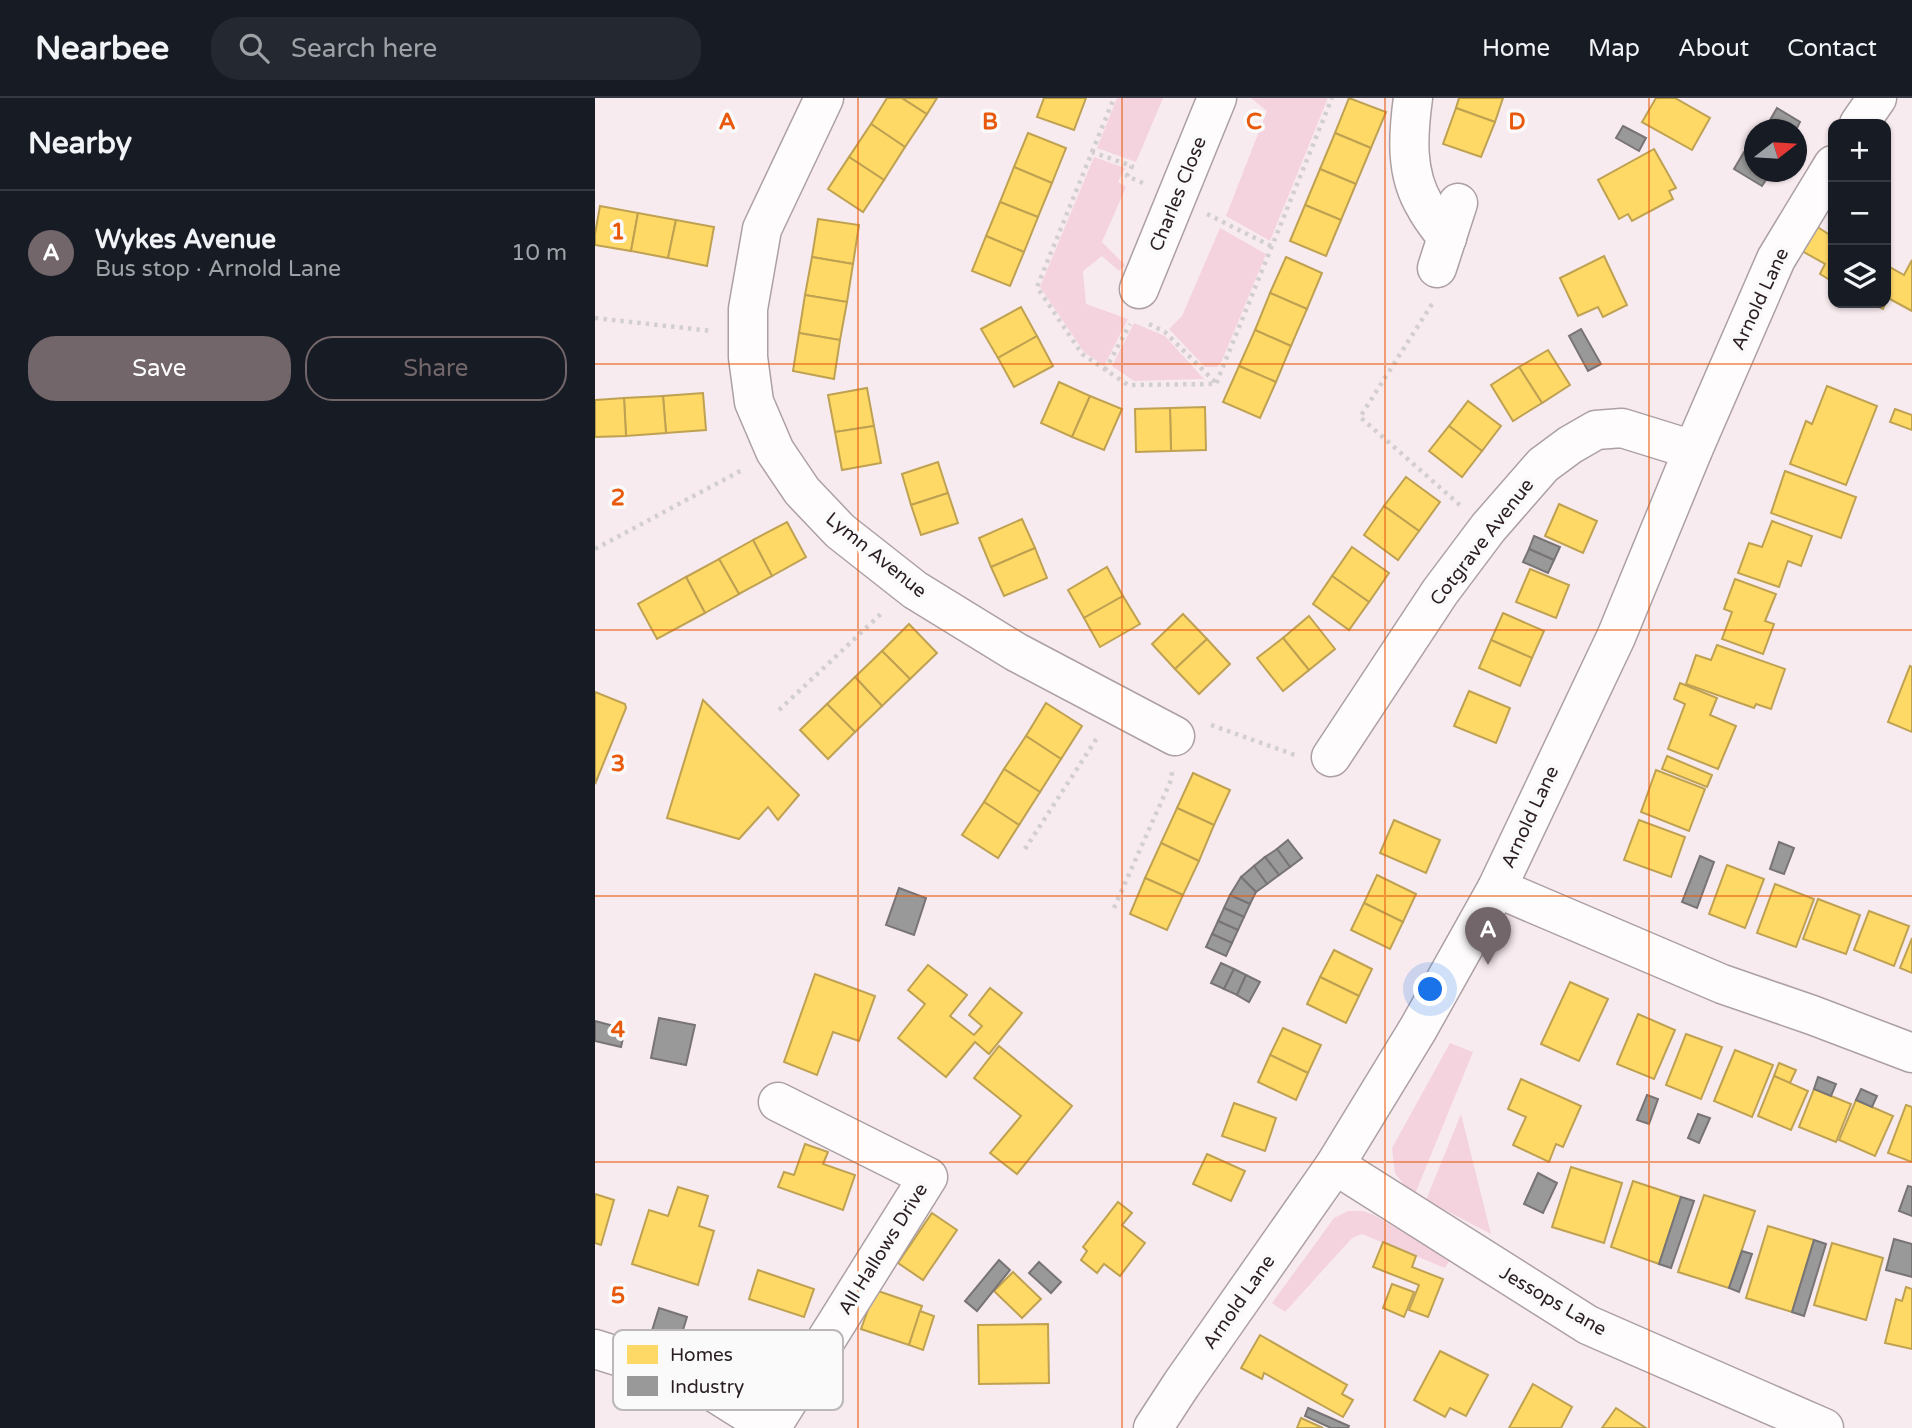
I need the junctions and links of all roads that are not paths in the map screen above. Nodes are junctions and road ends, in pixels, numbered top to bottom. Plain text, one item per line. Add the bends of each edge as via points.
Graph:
1 (824, 98) edge
2 (1217, 98) edge
3 (1413, 98) edge
4 (1877, 98) edge
5 (1862, 119) edge
6 (1828, 173) edge
7 (1448, 236) road end
8 (1139, 309) road end
9 (1693, 450) junction
10 (1175, 736) road end
11 (1331, 757) road end
12 (1497, 888) junction
13 (1912, 1053) edge
14 (778, 1102) dead end
15 (1335, 1165) junction
16 (832, 1330) edge
17 (595, 1349) edge
18 (613, 1355) edge
19 (742, 1410) edge
20 (782, 1410) edge
21 (771, 1428) edge
22 (1153, 1428) edge
23 (1824, 1428) edge

1 - 10 street, Lymn Avenue via 762,229 748,309 754,402 775,451 802,491 840,531 915,590 1016,652
2 - 8 street, Charles Close
3 - 7 street via 1410,169 1424,205
4 - 5 street
6 - 9 street, Arnold Lane via 1776,259
9 - 11 street, Cotgrave Avenue via 1622,428 1595,430 1543,465 1440,592
9 - 12 street, Arnold Lane via 1615,637
12 - 13 street via 1722,984
12 - 15 street, Arnold Lane
14 - 16 street, All Hallows Drive via 928,1177
15 - 22 street, Arnold Lane
15 - 23 street, Jessops Lane via 1588,1325
17 - 18 street
19 - 21 street
20 - 21 street, All Hallows Drive

